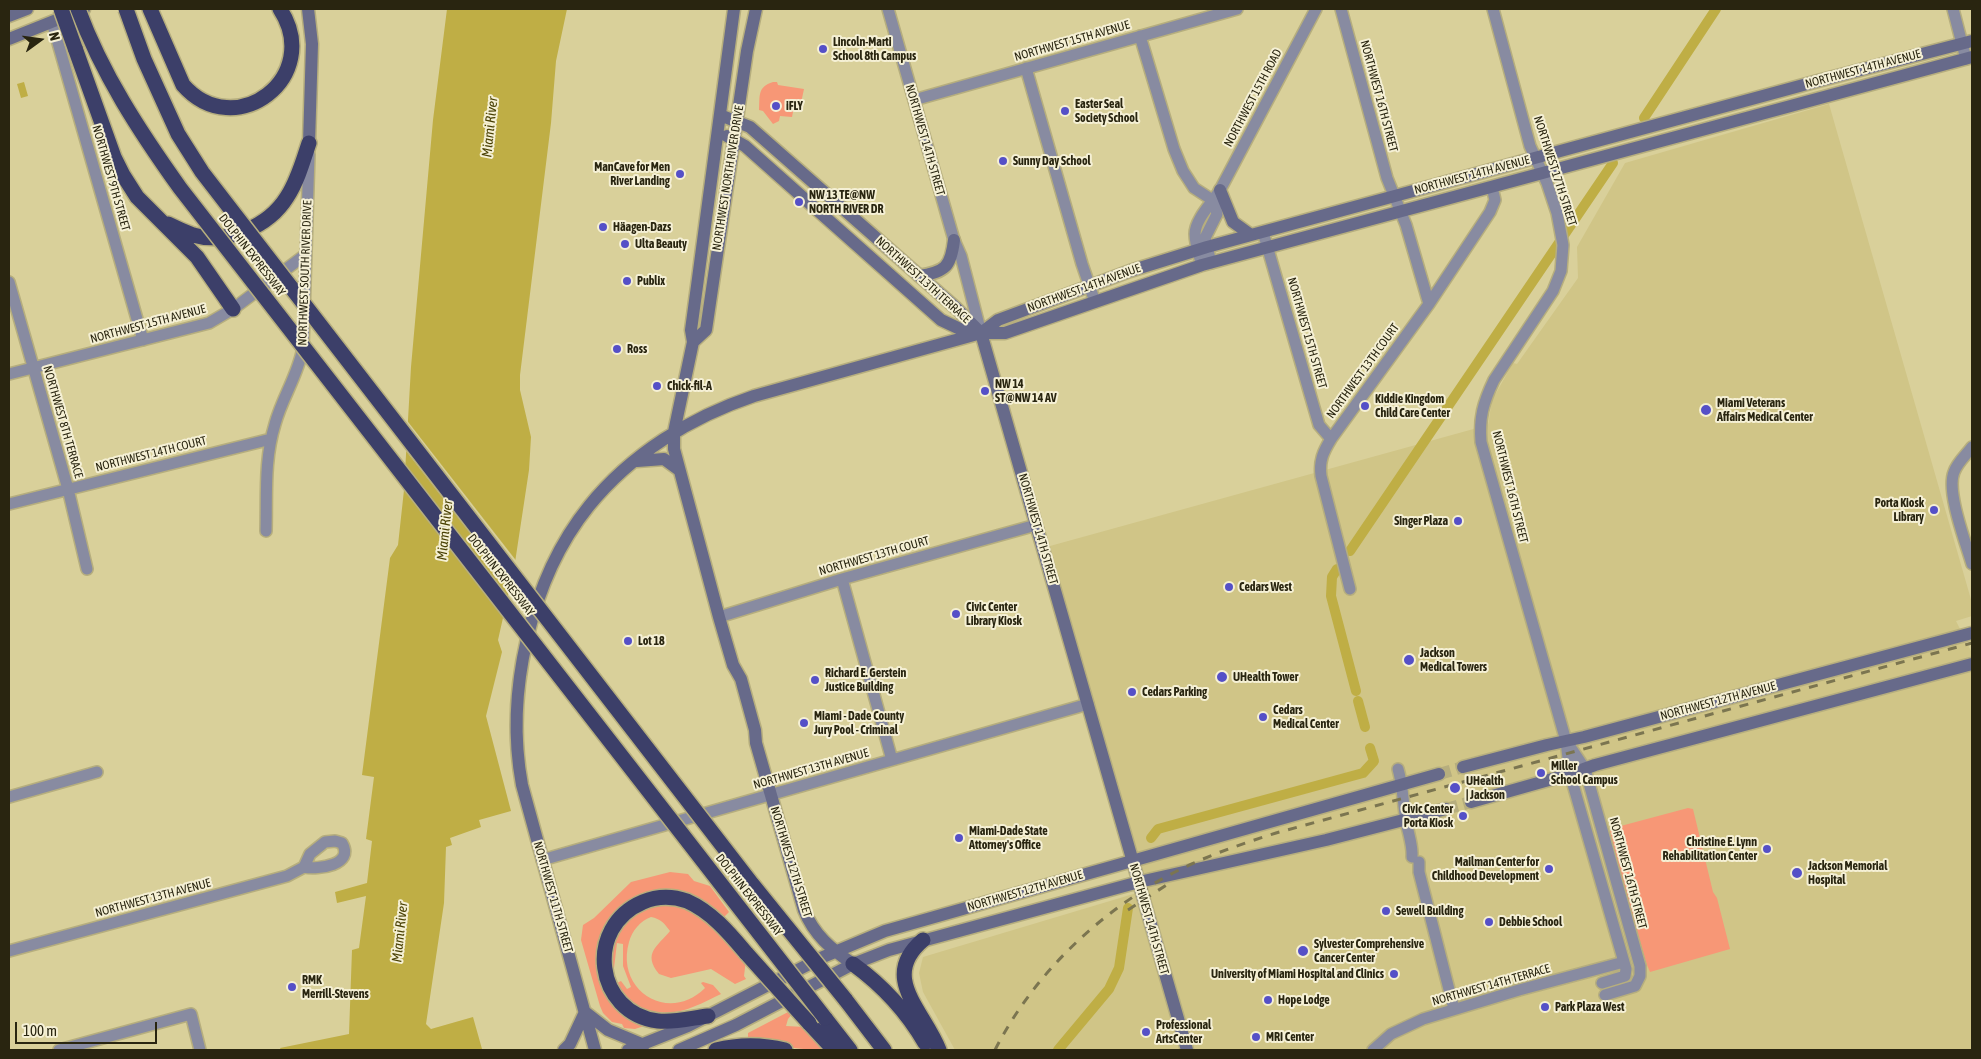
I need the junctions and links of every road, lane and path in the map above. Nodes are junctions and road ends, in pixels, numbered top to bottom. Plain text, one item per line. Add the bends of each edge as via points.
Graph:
1 (27, 9) edge
2 (61, 9) edge
3 (78, 9) edge
4 (84, 9) edge
5 (126, 9) edge
6 (150, 9) edge
7 (280, 9) edge
8 (308, 9) edge
9 (734, 9) edge
10 (748, 9) edge
11 (756, 9) edge
12 (888, 9) edge
13 (1237, 9) edge
14 (1316, 9) edge
15 (1341, 9) edge
16 (1493, 9) edge
17 (1953, 9) edge
18 (9, 16) edge
19 (52, 22) junction
20 (1140, 36) junction
21 (9, 39) edge
22 (1967, 42) edge
23 (747, 50) junction
24 (1969, 58) edge
25 (1026, 68) junction
26 (914, 100) junction
27 (720, 114) junction
28 (737, 121) junction
29 (718, 131) junction
30 (734, 140) junction
31 (309, 143) junction
32 (1536, 158) junction
33 (1543, 173) junction
34 (1492, 187) junction
35 (1217, 195) junction
36 (1395, 196) junction
37 (1401, 212) junction
38 (156, 217) junction
39 (1257, 233) junction
40 (954, 240) junction
41 (1202, 248) junction
42 (1267, 248) junction
43 (305, 255) junction
44 (1563, 255) joint
45 (1207, 264) junction
46 (919, 276) junction
47 (9, 282) edge
48 (1090, 286) junction
49 (1095, 302) junction
50 (1429, 304) junction
51 (233, 310) junction
52 (981, 333) junction
53 (143, 340) junction
54 (692, 342) junction
55 (33, 368) junction
56 (9, 374) edge
57 (674, 432) junction
58 (270, 439) junction
59 (1331, 439) junction
60 (1972, 447) edge
61 (634, 462) junction
62 (679, 470) junction
63 (68, 489) junction
64 (9, 504) edge
65 (1036, 525) junction
66 (266, 531) dead end
67 (1972, 564) edge
68 (87, 569) dead end
69 (842, 579) junction
70 (1350, 589) dead end
71 (719, 617) junction
72 (1972, 633) edge
73 (1972, 664) edge
74 (1088, 704) junction
75 (1566, 741) junction
76 (892, 760) junction
77 (1463, 768) tunnel mouth
78 (1398, 769) dead end
79 (1585, 769) junction
80 (97, 772) dead end
81 (1439, 774) tunnel mouth
82 (1570, 774) junction
83 (1402, 784) junction
84 (771, 794) junction
85 (9, 797) edge
86 (1471, 802) tunnel mouth
87 (1446, 809) tunnel mouth
88 (1405, 819) junction
89 (542, 860) junction
90 (1133, 860) junction
91 (304, 867) dead end
92 (1139, 882) junction
93 (923, 940) junction
94 (9, 951) edge
95 (835, 952) junction
96 (1624, 962) junction
97 (853, 964) junction
98 (1602, 983) dead end
99 (1605, 995) dead end
100 (1454, 1009) junction
101 (585, 1012) junction
102 (708, 1016) junction
103 (644, 1045) junction
104 (59, 1050) edge
105 (200, 1050) edge
106 (564, 1050) edge
107 (595, 1050) edge
108 (628, 1050) edge
109 (679, 1050) edge
110 (716, 1050) edge
111 (785, 1050) edge
112 (834, 1050) edge
113 (850, 1050) edge
114 (884, 1050) edge
115 (931, 1050) edge
116 (939, 1050) edge
117 (1187, 1050) edge
118 (1373, 1050) edge

1 - 18 main road
2 - 38 highway, bridge via 114,156 137,197
3 - 113 highway, DOLPHIN EXPRESSWAY, bridge via 105,71 180,188
4 - 19 main road
5 - 114 highway, DOLPHIN EXPRESSWAY, bridge via 144,59 178,134 202,172
6 - 7 highway via 190,93 220,107 231,108 264,98 283,79 292,55 292,41 288,21
8 - 31 main road, NORTHWEST SOUTH RIVER DRIVE via 312,44
9 - 27 main road, NORTHWEST NORTH RIVER DRIVE
10 - 23 main road
11 - 23 main road, NORTHWEST NORTH RIVER DRIVE
12 - 26 street, NORTHWEST 14TH STREET
13 - 20 street, NORTHWEST 15TH AVENUE
14 - 35 street, NORTHWEST 15TH ROAD
15 - 36 street, NORTHWEST 16TH STREET via 1387,178
16 - 32 street, NORTHWEST 17TH STREET
17 - 22 street
19 - 21 main road
19 - 53 street, NORTHWEST 9TH STREET
20 - 25 street, NORTHWEST 15TH AVENUE
20 - 35 street via 1183,171 1194,188
22 - 24 street
22 - 32 main road, NORTHWEST 14TH AVENUE
23 - 28 main road, NORTHWEST NORTH RIVER DRIVE
24 - 33 main road, NORTHWEST 14TH AVENUE
25 - 26 street, NORTHWEST 15TH AVENUE
25 - 48 street
26 - 40 street, NORTHWEST 14TH STREET
27 - 28 main road, NORTHWEST 13TH TERRACE
27 - 29 main road, NORTHWEST NORTH RIVER DRIVE
28 - 30 main road, NORTHWEST NORTH RIVER DRIVE
28 - 46 main road, NORTHWEST 13TH TERRACE via 750,127
29 - 30 main road, NORTHWEST 13TH TERRACE
29 - 54 main road, NORTHWEST NORTH RIVER DRIVE
30 - 52 main road, NORTHWEST 13TH TERRACE via 745,146 941,320 960,329
30 - 54 main road, NORTHWEST NORTH RIVER DRIVE via 706,330
31 - 38 highway via 292,190 279,209 264,222 242,232 217,237 195,235
31 - 43 street, NORTHWEST SOUTH RIVER DRIVE
32 - 33 street, NORTHWEST 17TH STREET
32 - 36 main road, NORTHWEST 14TH AVENUE
33 - 34 main road, NORTHWEST 14TH AVENUE
33 - 44 street, NORTHWEST 17TH STREET via 1562,234
34 - 37 main road, NORTHWEST 14TH AVENUE
34 - 50 street, NORTHWEST 13TH COURT via 1494,206
35 - 39 main road via 1233,222
35 - 41 street, NORTHWEST 15TH ROAD via 1217,214
36 - 37 street, NORTHWEST 16TH STREET
36 - 39 main road, NORTHWEST 14TH AVENUE
37 - 42 main road, NORTHWEST 14TH AVENUE
37 - 50 street, NORTHWEST 16TH STREET
38 - 51 highway via 198,257
39 - 41 main road, NORTHWEST 14TH AVENUE
39 - 42 street, NORTHWEST 15TH STREET
40 - 46 main road via 951,260 946,267
40 - 52 street, NORTHWEST 14TH STREET
41 - 45 street, NORTHWEST 15TH ROAD
41 - 48 main road, NORTHWEST 14TH AVENUE
42 - 45 main road, NORTHWEST 14TH AVENUE
42 - 59 street, NORTHWEST 15TH STREET via 1319,425
43 - 51 street, NORTHWEST 15TH AVENUE
43 - 58 street, NORTHWEST SOUTH RIVER DRIVE via 303,348
44 - 75 street, NORTHWEST 16TH STREET via 1553,291 1494,380 1483,406 1480,430
45 - 49 main road, NORTHWEST 14TH AVENUE
46 - 52 main road, NORTHWEST 13TH TERRACE
47 - 55 street, NORTHWEST 8TH TERRACE
48 - 49 street
48 - 52 main road, NORTHWEST 14TH AVENUE via 998,320
49 - 52 main road, NORTHWEST 14TH AVENUE via 1005,333
50 - 59 street, NORTHWEST 13TH COURT
51 - 53 street, NORTHWEST 15TH AVENUE via 202,326
52 - 57 main road, NORTHWEST 14TH AVENUE via 754,396
52 - 65 main road, NORTHWEST 14TH STREET
53 - 55 street, NORTHWEST 15TH AVENUE
54 - 57 main road, NORTHWEST NORTH RIVER DRIVE
55 - 56 street, NORTHWEST 15TH AVENUE
55 - 63 street, NORTHWEST 8TH TERRACE
57 - 61 main road
57 - 62 main road, NORTHWEST 12TH STREET
58 - 63 street, NORTHWEST 14TH COURT
58 - 66 street, NORTHWEST SOUTH RIVER DRIVE via 266,471
59 - 70 street, NORTHWEST 13TH COURT via 1319,467
60 - 67 street via 1953,474 1952,494
61 - 62 main road via 664,459
61 - 89 main road, NORTHWEST 11TH STREET via 599,495 574,527 554,564 530,626 517,705 517,742 522,786
62 - 71 main road, NORTHWEST 12TH STREET
63 - 64 street, NORTHWEST 14TH COURT
63 - 68 street, NORTHWEST 8TH TERRACE
65 - 69 street, NORTHWEST 13TH COURT
65 - 74 main road, NORTHWEST 14TH STREET
69 - 71 street, NORTHWEST 13TH COURT
69 - 76 street
71 - 84 main road, NORTHWEST 12TH STREET via 733,665 741,679
72 - 75 main road, NORTHWEST 12TH AVENUE
73 - 79 main road
74 - 76 street, NORTHWEST 13TH AVENUE
74 - 90 main road, NORTHWEST 14TH STREET
75 - 77 main road, NORTHWEST 12TH AVENUE
75 - 79 street, NORTHWEST 16TH STREET
75 - 82 street, NORTHWEST 16TH STREET
76 - 84 street, NORTHWEST 13TH AVENUE
78 - 83 street
79 - 82 main road
79 - 99 street, NORTHWEST 16TH STREET via 1640,966 1635,986
80 - 85 street
81 - 83 main road, NORTHWEST 12TH AVENUE
82 - 86 main road
82 - 96 street, NORTHWEST 16TH STREET
83 - 88 street
83 - 90 main road, NORTHWEST 12TH AVENUE
84 - 89 street, NORTHWEST 13TH AVENUE
84 - 95 main road, NORTHWEST 12TH STREET via 808,920
87 - 88 main road, NORTHWEST 12TH AVENUE
88 - 92 main road, NORTHWEST 12TH AVENUE
88 - 100 street
89 - 101 main road, NORTHWEST 11TH STREET
90 - 92 main road, NORTHWEST 14TH STREET
90 - 95 main road, NORTHWEST 12TH AVENUE via 922,919
91 - 94 street, NORTHWEST 13TH AVENUE via 287,876
92 - 93 main road, NORTHWEST 12TH AVENUE
92 - 117 main road, NORTHWEST 14TH STREET
93 - 97 main road, NORTHWEST 12TH AVENUE
93 - 116 highway via 908,956 903,972 904,984
95 - 97 main road, NORTHWEST 12TH STREET
95 - 102 main road, NORTHWEST 12TH AVENUE
96 - 98 street via 1625,976
96 - 100 street, NORTHWEST 14TH TERRACE
97 - 109 main road, NORTHWEST 12TH AVENUE via 736,1025
97 - 115 highway via 904,1011
100 - 118 street, NORTHWEST 14TH TERRACE via 1398,1029
101 - 103 main road via 614,1033
101 - 106 main road
101 - 107 main road, NORTHWEST 11TH STREET
102 - 103 main road, NORTHWEST 12TH AVENUE
102 - 112 highway, bridge via 658,1021 636,1013 621,1002 612,990 604,966 604,951 612,928 627,911 658,898 679,899 712,916
103 - 108 main road, NORTHWEST 12TH AVENUE
104 - 105 street via 191,1014
110 - 111 highway via 742,1045

